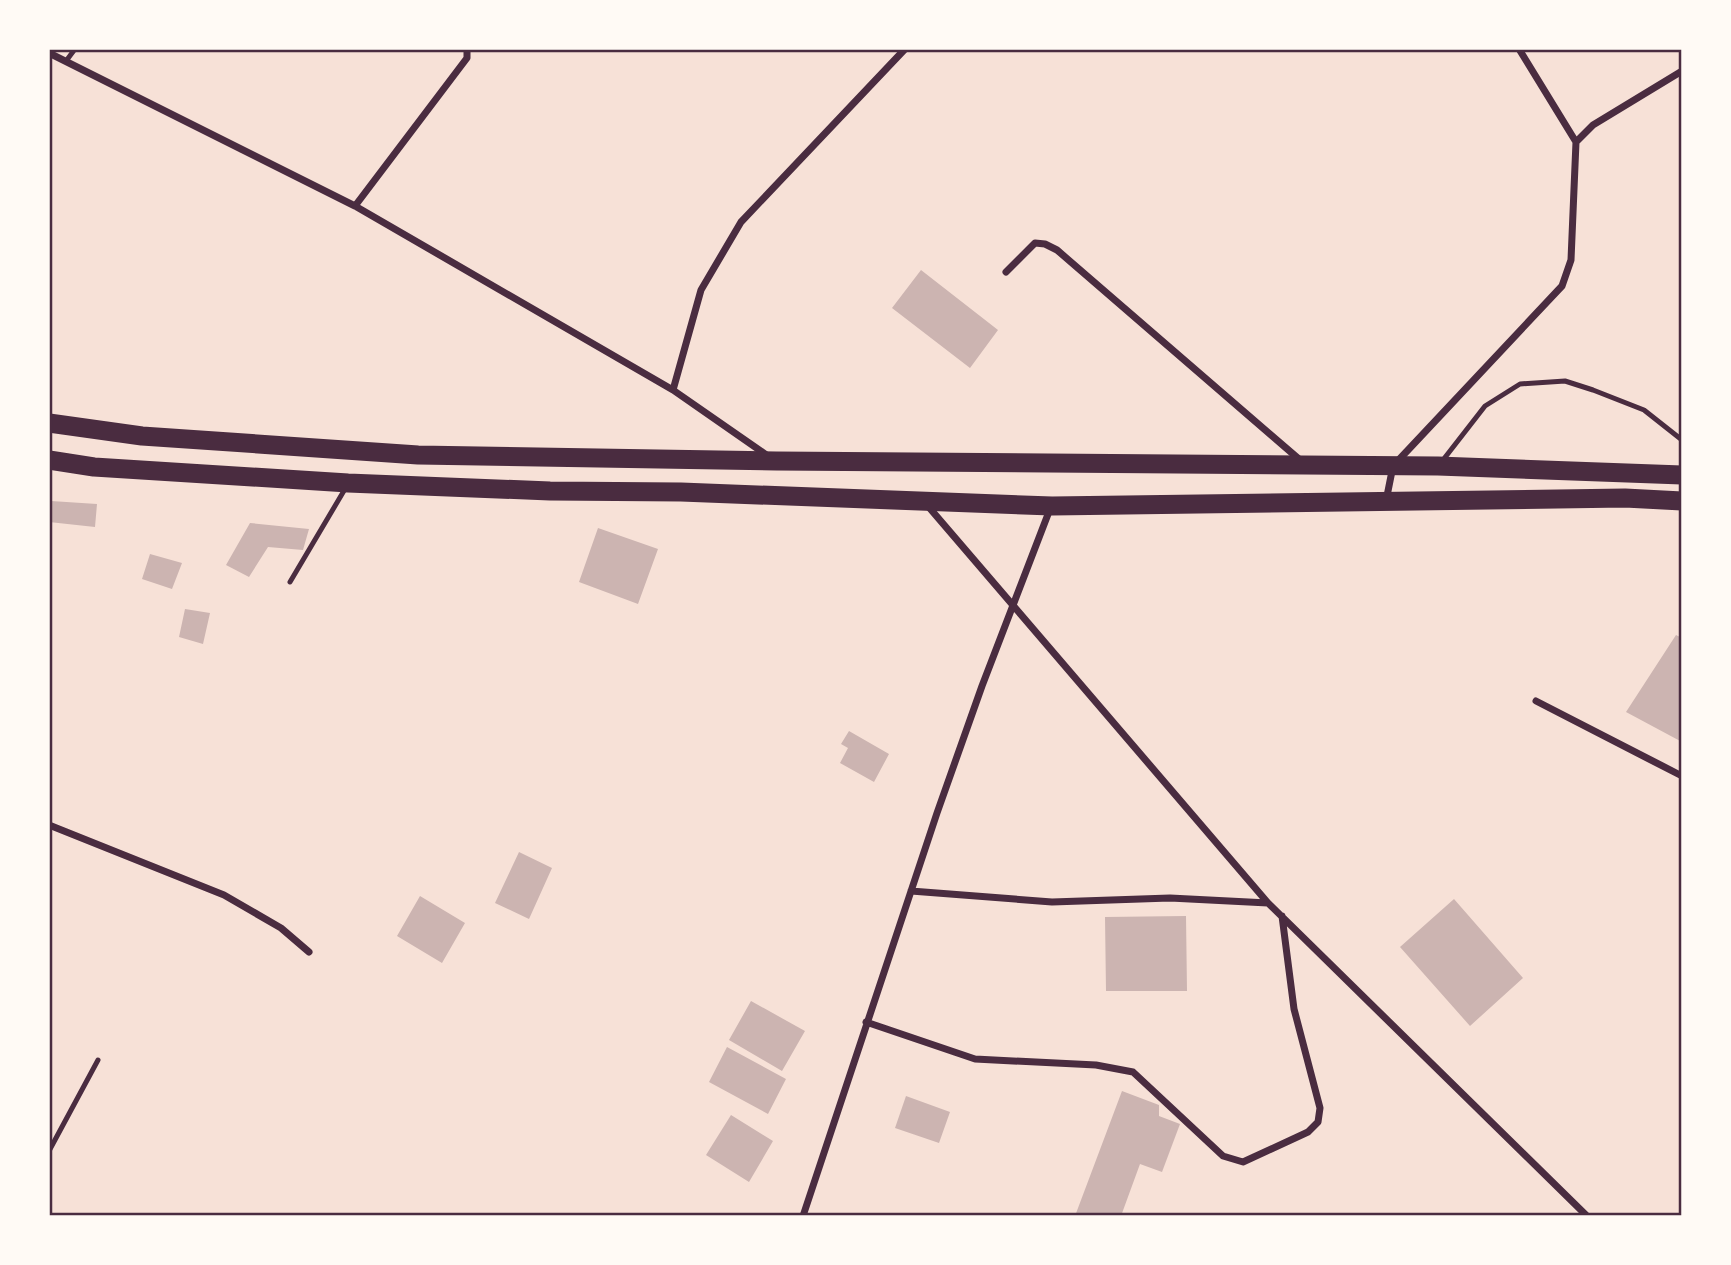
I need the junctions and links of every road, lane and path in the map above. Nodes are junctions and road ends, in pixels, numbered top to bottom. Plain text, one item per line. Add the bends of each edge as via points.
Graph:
1 (75, 49) edge
2 (467, 49) edge
3 (905, 49) edge
4 (1519, 49) edge
5 (49, 53) edge
6 (66, 61) junction
7 (1682, 71) edge
8 (1576, 142) junction
9 (355, 206) junction
10 (1006, 272) dead end
11 (673, 390) junction
12 (49, 423) edge
13 (1682, 440) edge
14 (49, 460) edge
15 (776, 461) junction
16 (1306, 465) junction
17 (1393, 466) junction
18 (1438, 466) junction
19 (1682, 475) edge
20 (348, 483) junction
21 (923, 501) junction
22 (1682, 501) edge
23 (1386, 502) junction
24 (1052, 506) junction
25 (290, 582) dead end
26 (1014, 607) junction
27 (1536, 701) dead end
28 (1682, 776) edge
29 (49, 825) edge
30 (911, 891) junction
31 (1268, 902) junction
32 (1282, 916) junction
33 (309, 952) dead end
34 (866, 1022) junction
35 (98, 1060) dead end
36 (49, 1151) edge
37 (803, 1216) edge
38 (1587, 1216) edge

1 - 6 lane
2 - 9 street via 467,58
3 - 11 street via 741,222 701,290
4 - 8 street
5 - 6 street
6 - 9 street
7 - 8 street via 1592,125
8 - 17 street via 1572,260 1562,286
9 - 11 street
10 - 16 street via 1035,243 1057,250
11 - 15 street
12 - 15 highway via 142,436 418,455
13 - 18 lane via 1644,410 1593,390 1565,381 1520,384 1485,406
14 - 20 highway via 94,467
15 - 16 highway
16 - 17 highway
17 - 18 highway
17 - 23 street
18 - 19 highway
20 - 21 highway
20 - 25 lane
21 - 24 highway
21 - 26 street
22 - 23 highway
23 - 24 highway
24 - 26 street
26 - 30 street
26 - 31 street
27 - 28 street
29 - 33 street via 224,895 281,928
30 - 31 street via 1052,902 1170,898
30 - 34 street
31 - 32 street
32 - 34 street via 1294,1009 1320,1108 1318,1122 1308,1132 1243,1162 1223,1156 1133,1072 1096,1065 975,1059
32 - 38 street
34 - 37 street
35 - 36 lane

